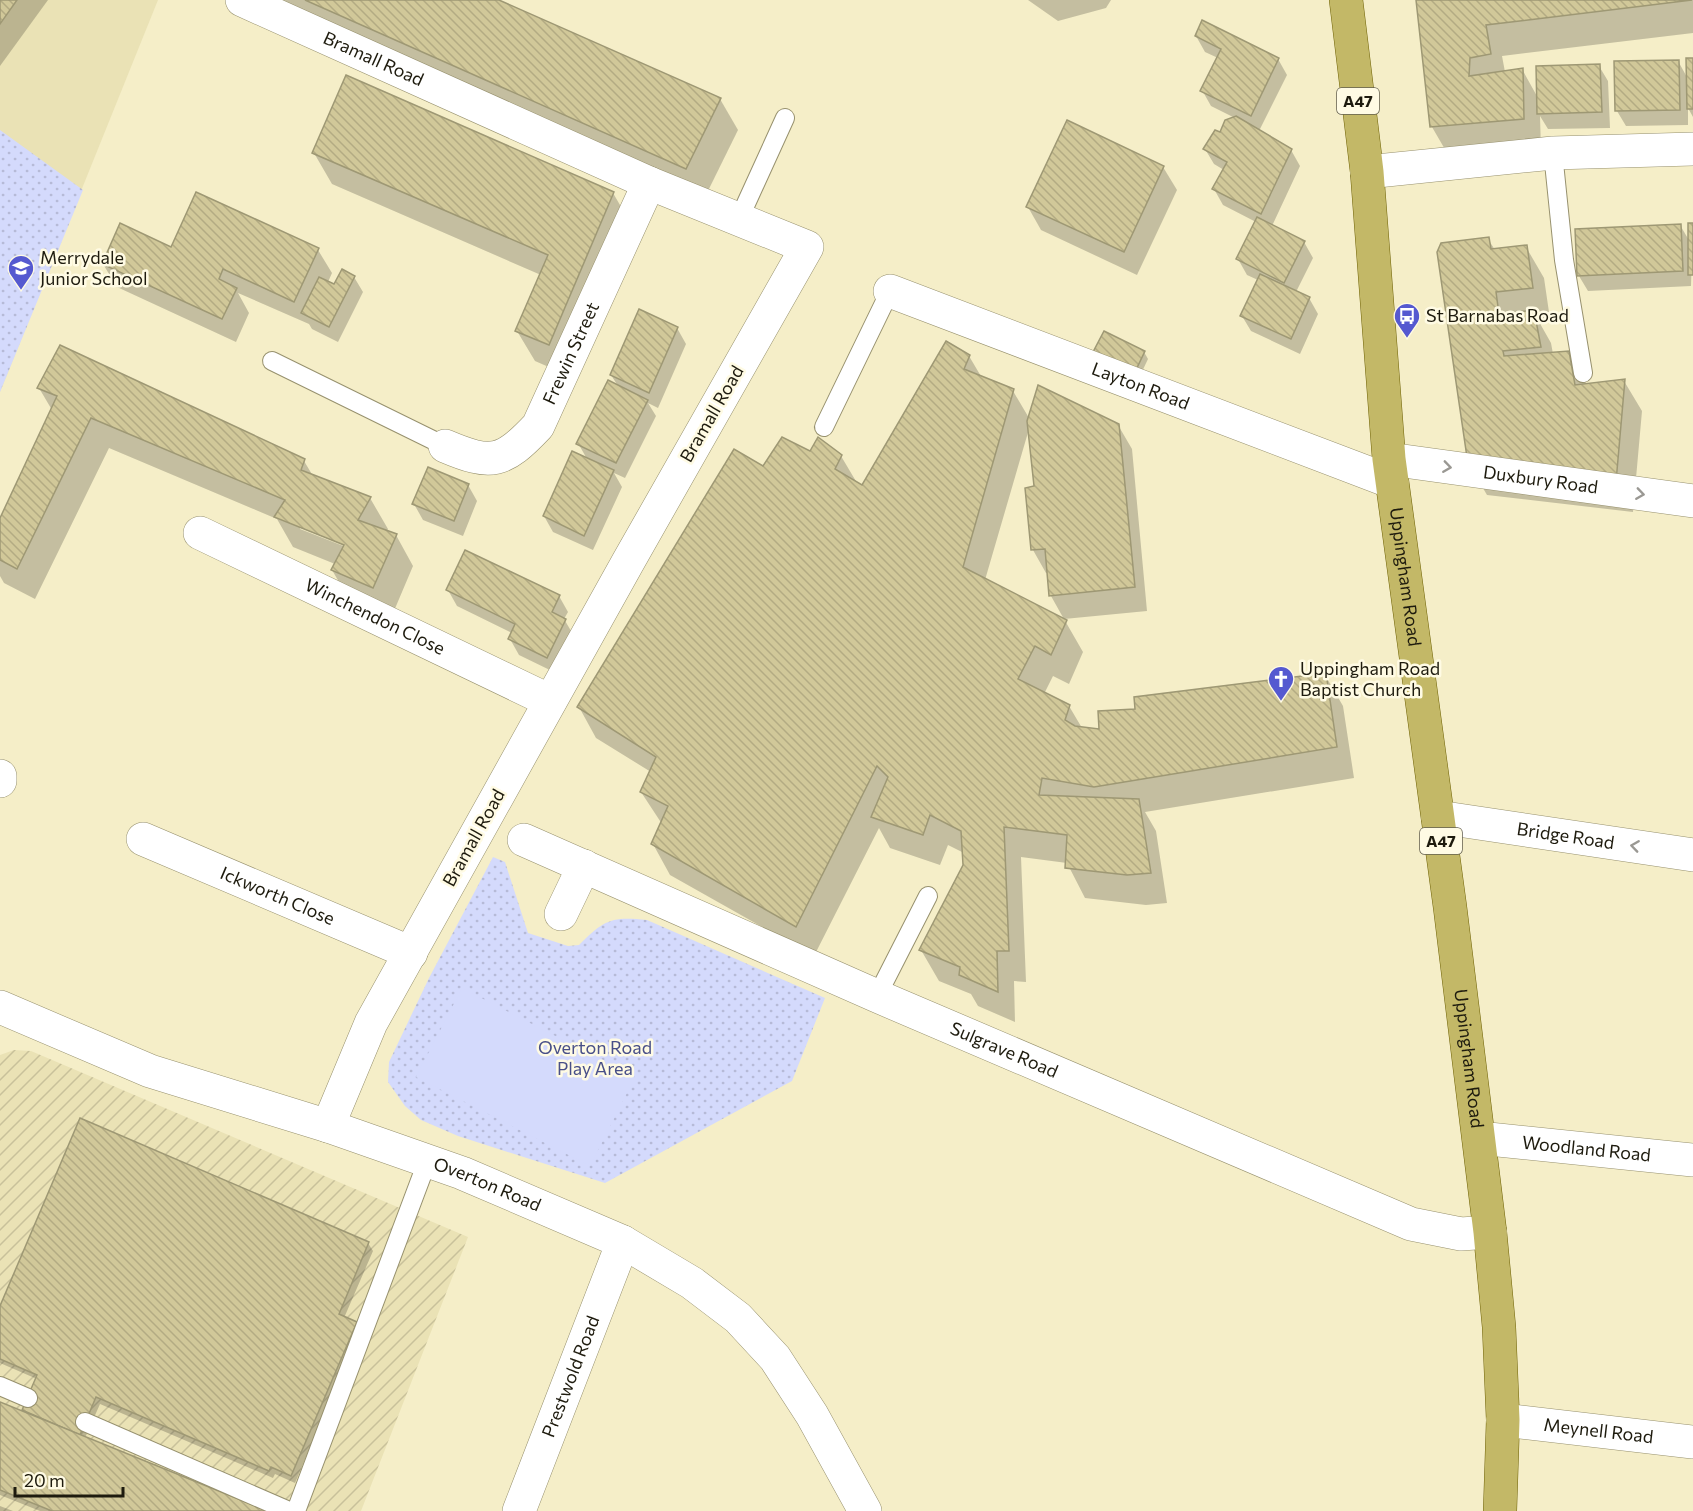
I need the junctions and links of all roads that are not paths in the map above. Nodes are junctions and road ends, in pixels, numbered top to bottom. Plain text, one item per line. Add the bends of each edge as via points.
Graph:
1 (242, 0) edge
2 (1346, 0) edge
3 (785, 118) dead end
4 (1693, 149) edge
5 (1553, 153) junction
6 (1367, 172) junction
7 (650, 183) junction
8 (740, 219) junction
9 (890, 291) joint
10 (272, 361) dead end
11 (1583, 373) dead end
12 (824, 427) dead end
13 (445, 446) joint
14 (1390, 471) junction
15 (1693, 501) edge
16 (200, 532) dead end
17 (550, 701) junction
18 (0, 776) edge
19 (0, 781) edge
20 (1438, 817) junction
21 (143, 839) dead end
22 (524, 840) dead end
23 (1693, 855) edge
24 (584, 866) junction
25 (928, 896) dead end
26 (561, 914) dead end
27 (411, 953) junction
28 (877, 996) junction
29 (0, 1007) edge
30 (328, 1126) junction
31 (1479, 1138) junction
32 (1693, 1160) edge
33 (427, 1162) junction
34 (1490, 1232) junction
35 (623, 1242) junction
36 (0, 1386) edge
37 (28, 1398) dead end
38 (1503, 1420) junction
39 (85, 1422) dead end
40 (1693, 1442) edge
41 (289, 1511) edge
42 (296, 1511) edge
43 (519, 1511) edge
44 (865, 1511) edge
45 (1500, 1511) edge

1 - 7 street, Bramall Road
2 - 6 main road, Uppingham Road / A47
3 - 8 lane
4 - 5 street
5 - 6 street
5 - 11 lane via 1564,260
6 - 14 main road, Uppingham Road / A47
7 - 8 street, Bramall Road
7 - 13 street, Frewin Street via 538,426 517,448 497,458 474,458
8 - 17 street, Bramall Road via 807,247
9 - 12 lane
9 - 14 street, Layton Road
10 - 13 lane
14 -> 15 street, Duxbury Road
14 - 20 main road, Uppingham Road / A47
16 - 17 street, Winchendon Close
17 - 27 street, Bramall Road
18 - 19 street
23 -> 20 street, Bridge Road
20 - 31 main road, Uppingham Road / A47
21 - 27 street, Ickworth Close
22 - 24 street, Sulgrave Road
24 - 26 street
24 - 28 street, Sulgrave Road
25 - 28 lane
27 - 30 street, Bramall Road via 371,1023
28 - 34 street, Sulgrave Road via 1411,1224 1453,1233
29 - 30 street, Overton Road via 150,1071
30 - 33 street, Overton Road
31 - 32 street, Woodland Road
31 - 34 main road, Uppingham Road / A47
33 - 35 street, Overton Road via 528,1199
33 - 42 lane
34 - 38 main road, Uppingham Road / A47
35 - 43 street, Prestwold Road
35 - 44 street, Overton Road via 692,1283 738,1318 775,1358 813,1415
36 - 37 lane
38 - 40 street, Meynell Road
38 - 45 main road, Uppingham Road / A47
39 - 41 lane

